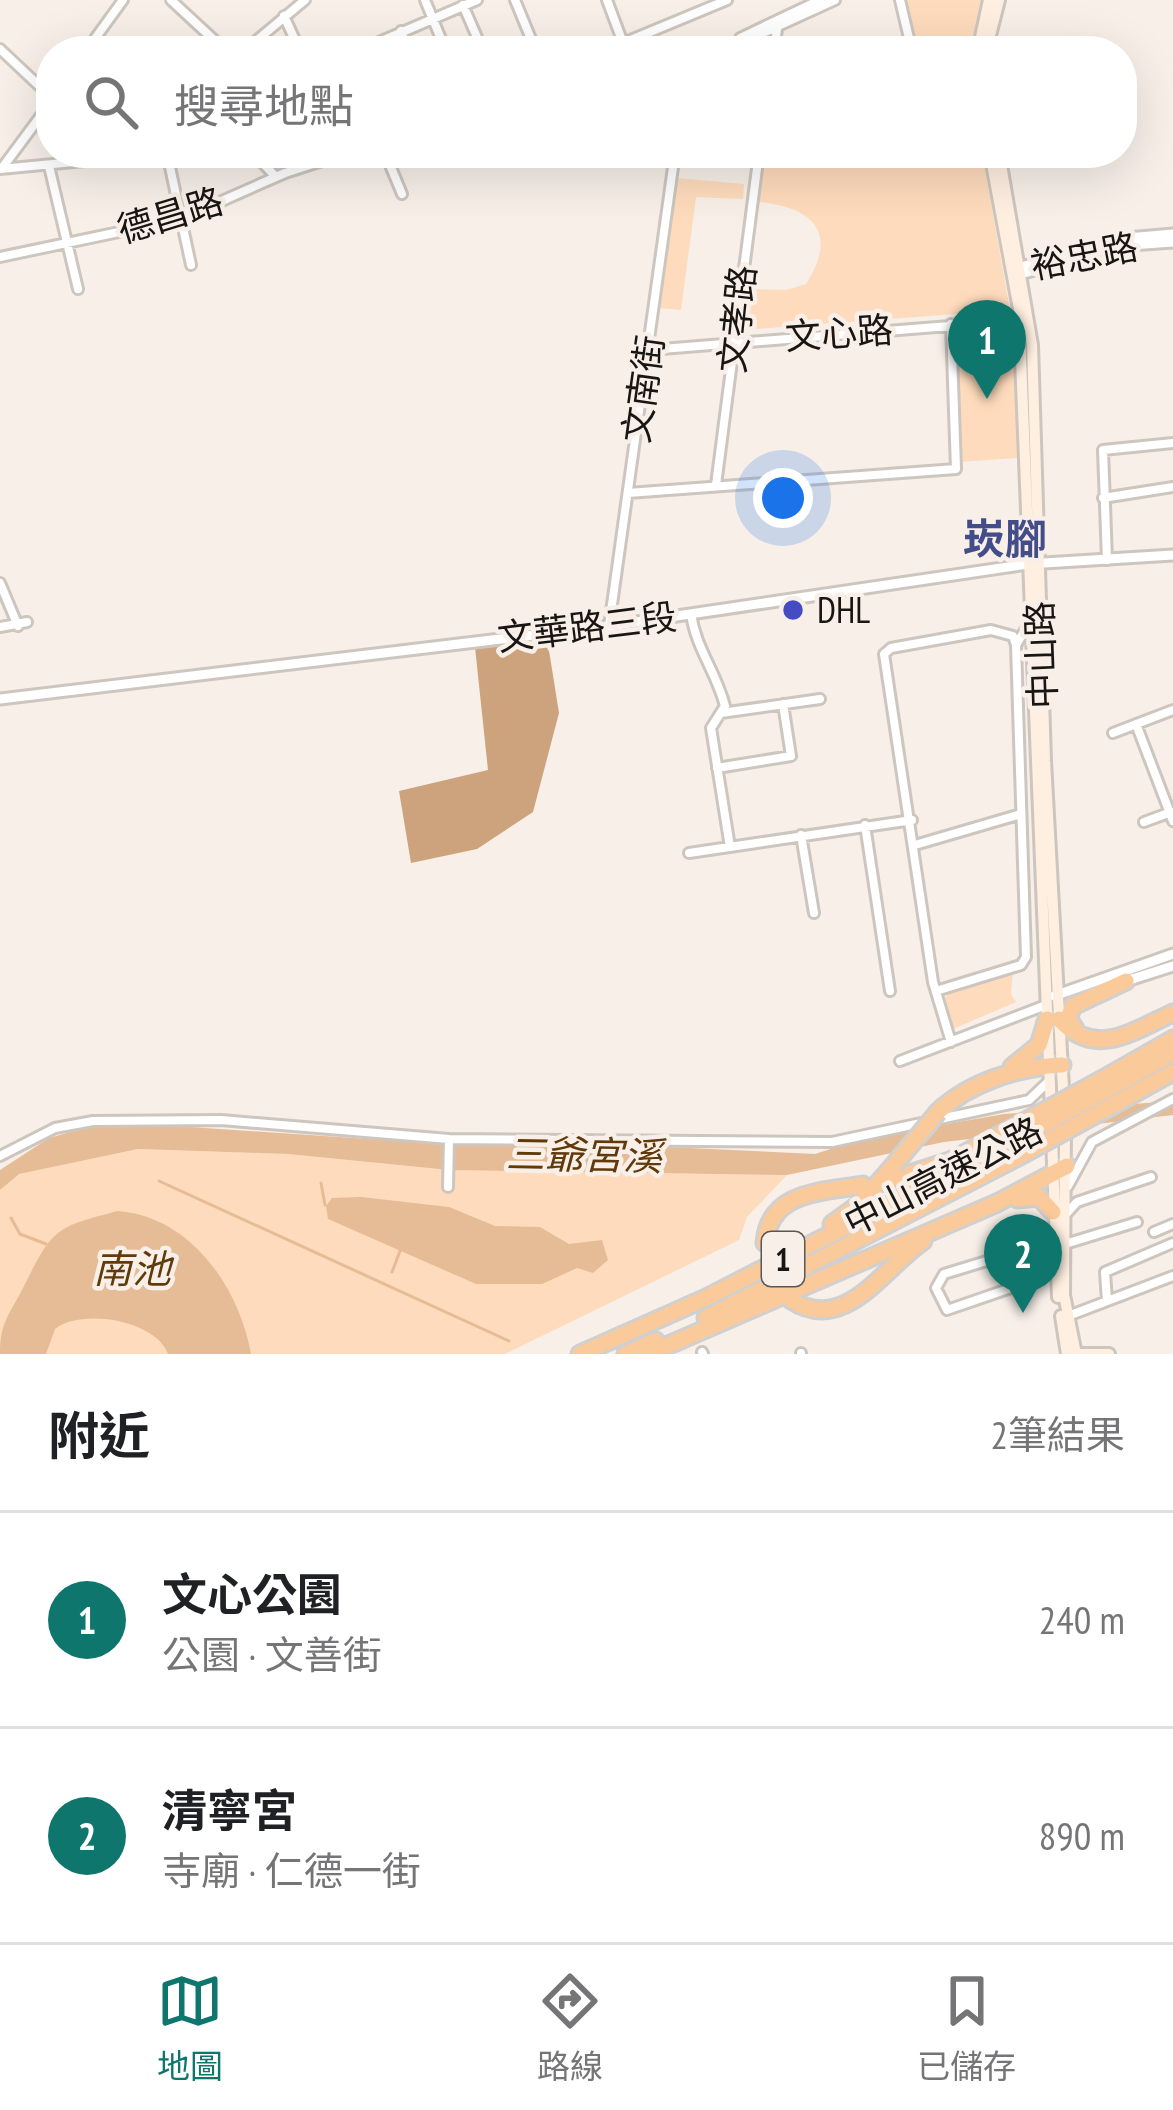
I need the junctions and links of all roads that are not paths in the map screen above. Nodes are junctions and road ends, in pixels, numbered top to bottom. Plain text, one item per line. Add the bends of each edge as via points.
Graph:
1 (122, 0) edge
2 (171, 0) edge
3 (305, 0) edge
4 (425, 0) edge
5 (478, 0) edge
6 (515, 0) edge
7 (607, 0) edge
8 (728, 0) edge
9 (820, 0) edge
10 (835, 0) edge
11 (900, 0) edge
12 (989, 0) edge
13 (999, 0) edge
14 (464, 5) junction
15 (284, 16) junction
16 (432, 18) junction
17 (777, 27) junction
18 (401, 32) junction
19 (97, 36) edge
20 (210, 36) edge
21 (261, 36) edge
22 (293, 36) edge
23 (394, 36) edge
24 (403, 36) edge
25 (440, 36) edge
26 (477, 36) edge
27 (530, 36) edge
28 (620, 36) edge
29 (648, 36) edge
30 (744, 36) edge
31 (756, 36) edge
32 (776, 36) edge
33 (908, 36) edge
34 (984, 36) edge
35 (987, 36) edge
36 (0, 49) edge
37 (36, 84) edge
38 (36, 120) edge
39 (36, 167) edge
40 (49, 168) edge
41 (171, 168) edge
42 (267, 168) edge
43 (301, 168) edge
44 (392, 168) edge
45 (673, 168) edge
46 (757, 168) edge
47 (997, 168) edge
48 (1, 170) edge
49 (276, 177) junction
50 (402, 194) dead end
51 (181, 219) junction
52 (1173, 238) edge
53 (67, 243) junction
54 (0, 257) edge
55 (190, 265) dead end
56 (1020, 269) junction
57 (78, 289) dead end
58 (1025, 320) junction
59 (951, 324) junction
60 (735, 341) junction
61 (649, 350) junction
62 (1173, 443) edge
63 (716, 485) junction
64 (1173, 487) edge
65 (628, 493) junction
66 (1103, 498) junction
67 (1173, 555) edge
68 (1107, 560) junction
69 (1033, 566) junction
70 (0, 583) edge
71 (692, 614) junction
72 (1030, 620) junction
73 (609, 626) junction
74 (0, 627) edge
75 (1016, 645) junction
76 (0, 699) edge
77 (820, 699) dead end
78 (783, 704) junction
79 (1173, 710) edge
80 (720, 713) junction
81 (1136, 724) junction
82 (1113, 733) dead end
83 (717, 768) junction
84 (1021, 814) junction
85 (1172, 815) edge
86 (913, 820) junction
87 (1144, 822) dead end
88 (865, 825) junction
89 (802, 835) junction
90 (915, 845) junction
91 (730, 847) junction
92 (689, 853) dead end
93 (814, 913) dead end
94 (1173, 954) edge
95 (1173, 966) edge
96 (1126, 981) junction
97 (890, 991) dead end
98 (936, 991) junction
99 (1054, 1008) junction
100 (1173, 1012) edge
101 (1111, 1037) junction
102 (1173, 1039) edge
103 (951, 1042) junction
104 (1173, 1053) edge
105 (900, 1061) dead end
106 (1168, 1076) edge
107 (1052, 1077) junction
108 (963, 1090) junction
109 (1108, 1092) junction
110 (1173, 1099) edge
111 (1106, 1133) junction
112 (449, 1142) junction
113 (1052, 1146) junction
114 (0, 1156) edge
115 (1063, 1156) junction
116 (984, 1159) junction
117 (894, 1172) junction
118 (1151, 1177) dead end
119 (448, 1182) dead end
120 (863, 1185) dead end
121 (1066, 1193) junction
122 (997, 1203) junction
123 (974, 1212) junction
124 (1059, 1214) junction
125 (1137, 1222) dead end
126 (1173, 1224) edge
127 (1154, 1232) dead end
128 (765, 1243) dead end
129 (1173, 1243) edge
130 (1060, 1246) junction
131 (1173, 1276) edge
132 (1043, 1277) dead end
133 (791, 1300) dead end
134 (1107, 1300) junction
135 (1067, 1316) junction
136 (576, 1354) edge
137 (626, 1354) edge
138 (648, 1354) edge
139 (1072, 1354) edge
140 (1109, 1354) edge

1 - 19 street
2 - 20 street
3 - 15 street
4 - 16 street
5 - 14 street
6 - 27 street
7 - 28 street
8 - 29 street
9 - 30 street
10 - 17 street
11 - 33 street
12 - 34 main road
13 - 35 main road
14 - 16 street
14 - 26 street
15 - 21 street
15 - 22 street
16 - 18 street
16 - 25 street
17 - 31 street
17 - 32 street
18 - 23 street
18 - 24 street
36 - 37 street
38 - 48 street
39 - 48 street
40 - 53 street
41 - 51 street
42 - 49 street
43 - 49 street, 德昌路
44 - 50 street
45 - 61 street, 文南街
46 - 60 street, 文孝路
47 - 56 main road, 中山路
49 - 51 street, 德昌路
51 - 53 street, 德昌路
51 - 55 street
52 - 56 street, 裕忠路 via 1116,238
53 - 54 street, 德昌路
53 - 57 street
56 - 58 main road, 中山路
58 - 59 street, 文心路
58 - 69 main road, 中山路
59 - 60 street, 文心路
59 - 63 street via 956,469
60 - 61 street, 文心路
60 - 63 street, 文孝路
61 - 65 street, 文南街
62 - 66 street via 1103,450
63 - 65 street
64 - 66 street
65 - 73 street, 文南街
66 - 68 street
67 - 68 street, 文華路三段
68 - 69 street, 文華路三段
69 - 71 street, 文華路三段
69 - 72 main road, 中山路
69 - 99 main road, 中山路
70 - 74 street via 23,624
71 - 73 street, 文華路三段
71 - 80 street via 695,645 722,694
72 - 75 street
72 - 99 main road, 中山路
73 - 76 street, 文華路三段
75 - 84 street
75 - 86 street via 1013,636 991,630 884,654
77 - 78 street
78 - 80 street
78 - 83 street via 791,756
79 - 81 street
80 - 83 street via 711,728
81 - 82 street
81 - 85 street
83 - 91 street
84 - 90 street
84 - 98 street via 1026,957
85 - 87 street
86 - 88 street
86 - 90 street
88 - 89 street
88 - 97 street
89 - 91 street
89 - 93 street
90 - 98 street
91 - 92 street
94 - 99 street
95 - 96 street
96 - 99 street
96 - 101 highway via 1075,1004 1068,1016 1083,1035
98 - 103 street
99 - 101 highway via 1085,1041
99 - 103 street
99 - 107 main road, 中山路
99 - 108 highway via 1028,1056
100 - 101 highway
102 - 109 highway
103 - 105 street
104 - 109 highway, 中山高速公路 / 1
106 - 109 highway, 中山高速公路 / 1
107 - 108 highway
107 - 112 street via 1029,1100 832,1142
107 - 113 main road, bridge
107 - 115 main road, 中山路, bridge via 1063,1088
108 - 117 highway, bridge
109 - 116 highway, 中山高速公路 / 1, bridge
110 - 111 street
111 - 115 street
111 - 121 street via 1082,1152
112 - 114 street via 221,1120 93,1121 55,1128
112 - 119 street
113 - 115 main road
113 - 115 street
115 - 121 main road
115 - 122 highway
115 - 124 main road
116 - 117 highway
116 - 136 highway, 中山高速公路 / 1
116 - 137 highway, 中山高速公路 / 1 via 783,1280
117 - 136 highway via 829,1226
118 - 124 street
120 - 128 highway via 786,1202
121 - 124 main road
122 - 123 highway
122 - 124 highway via 1033,1195
123 - 133 highway via 918,1244 846,1305 820,1311
123 - 138 highway
124 - 130 main road
125 - 130 street
126 - 127 street
129 - 134 street via 1105,1272
130 - 132 street via 944,1274 936,1288 946,1310
130 - 135 main road
130 - 139 main road
131 - 134 street
134 - 135 street
135 - 139 main road
139 - 140 main road

